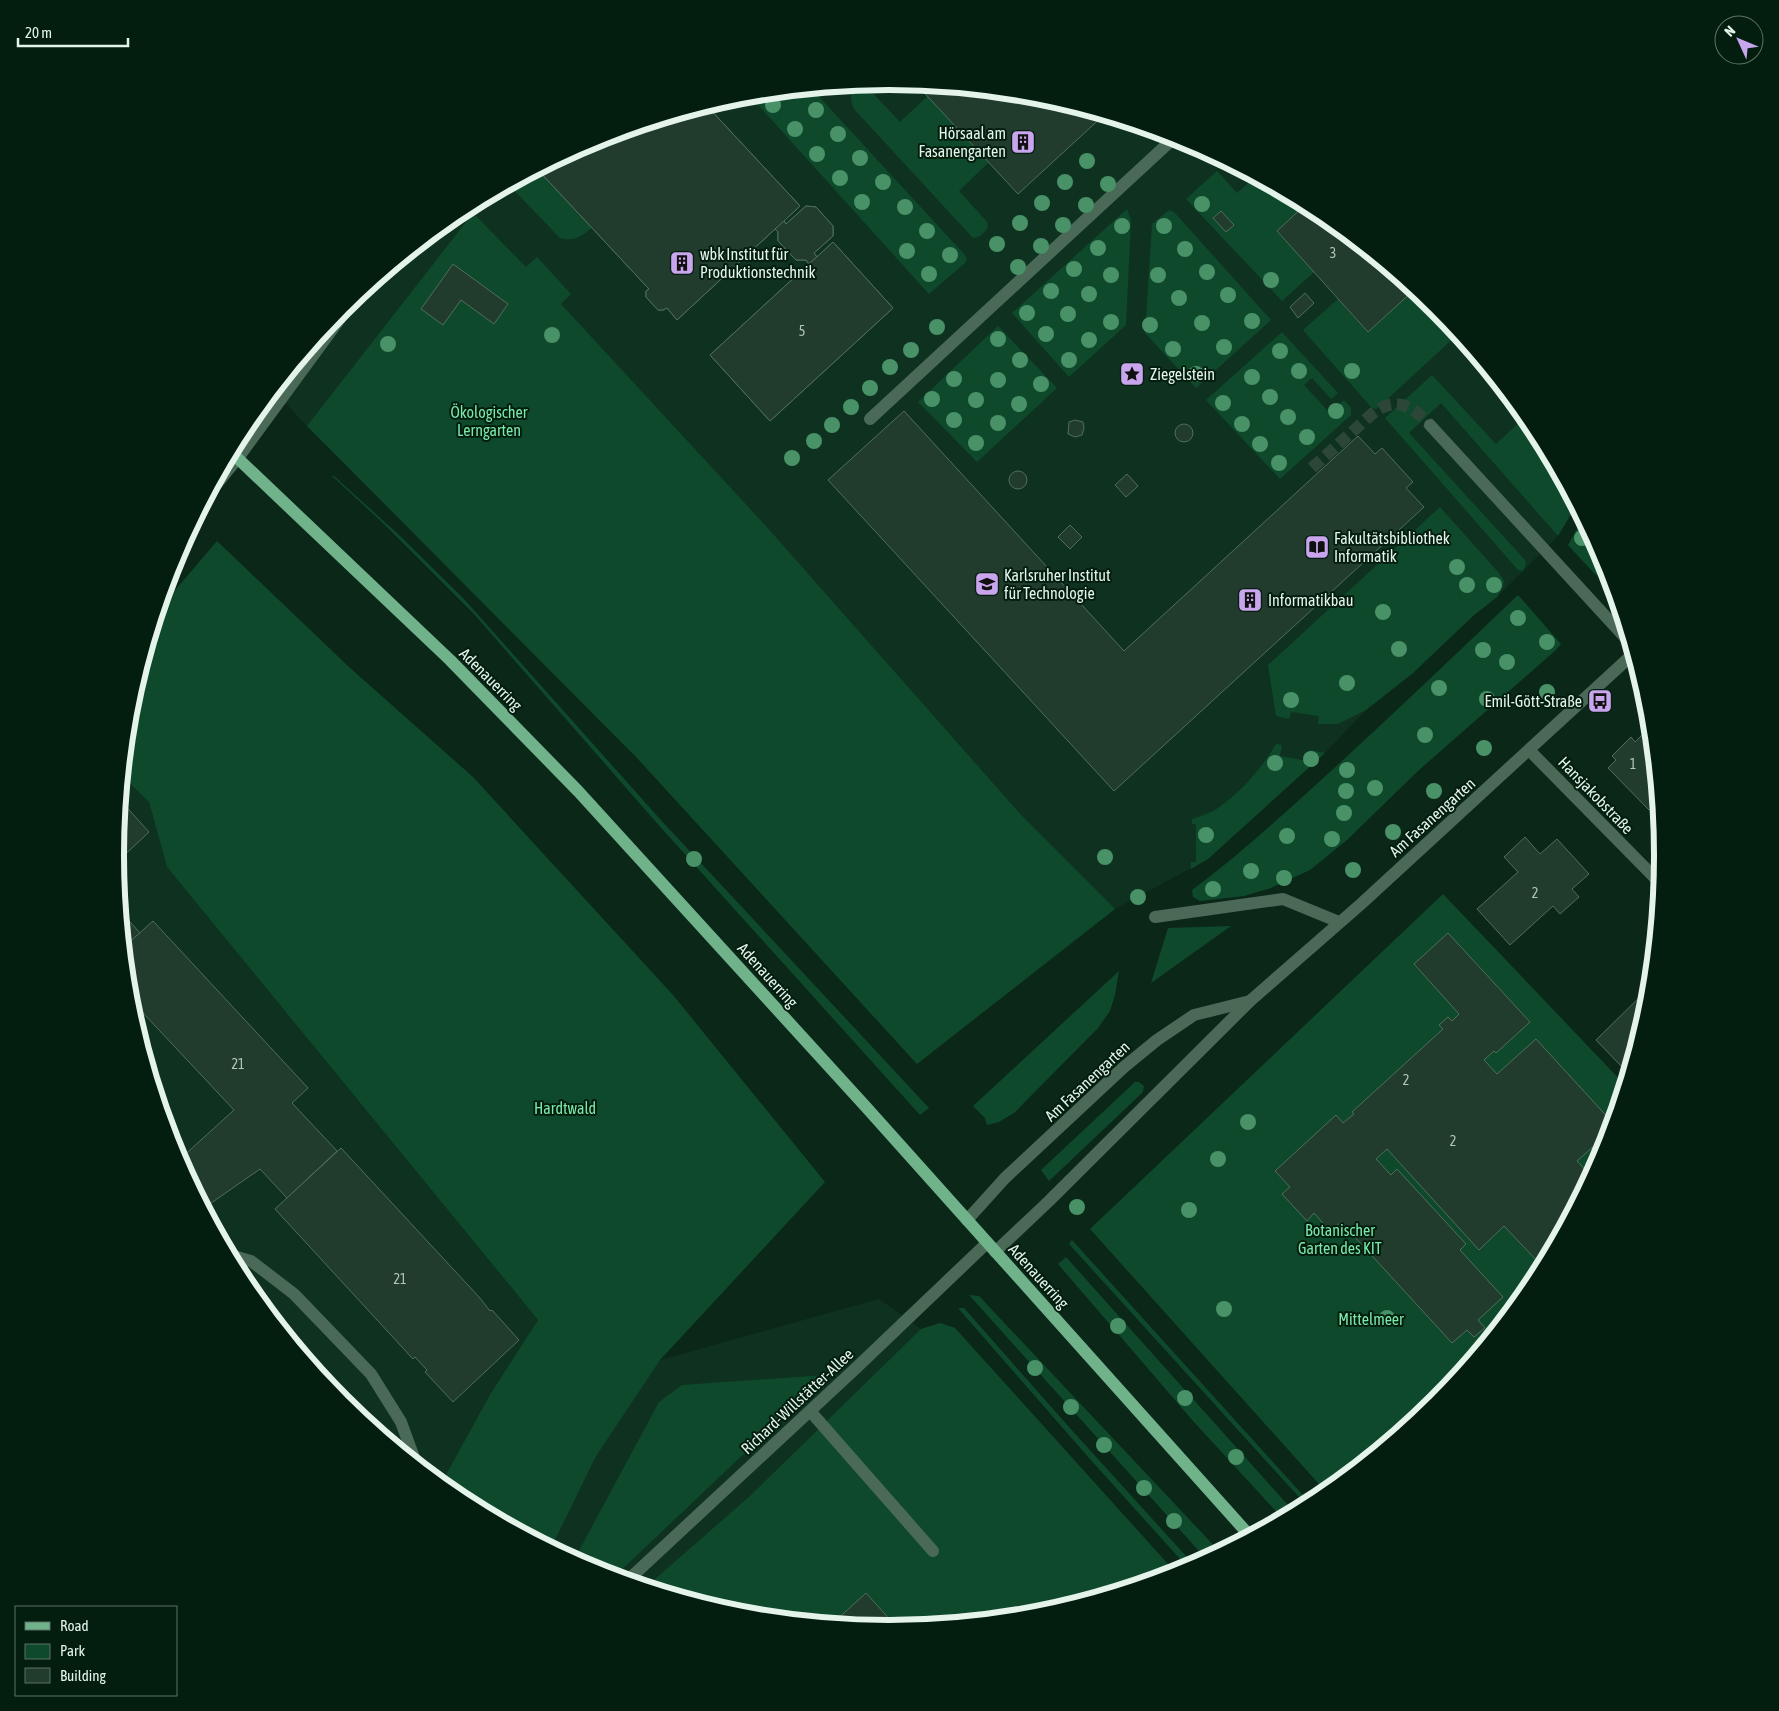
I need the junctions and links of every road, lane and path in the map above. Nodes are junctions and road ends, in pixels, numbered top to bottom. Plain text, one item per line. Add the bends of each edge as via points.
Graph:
1 (1168, 143) edge
2 (318, 347) edge
3 (870, 419) dead end
4 (1430, 425) tunnel mouth
5 (249, 437) edge
6 (237, 457) edge
7 (1622, 634) edge
8 (1629, 658) edge
9 (1529, 750) junction
10 (1654, 877) edge
11 (1155, 917) dead end
12 (1340, 922) junction
13 (1250, 1001) junction
14 (967, 1220) junction
15 (991, 1247) junction
16 (239, 1258) edge
17 (810, 1411) junction
18 (412, 1454) edge
19 (1246, 1532) edge
20 (933, 1550) dead end
21 (632, 1576) edge

1 - 3 street
2 - 5 street
4 - 7 street
6 - 14 main road, Adenauerring via 450,660 578,791
8 - 9 street, Am Fasanengarten
9 - 10 street, Hansjakobstraße
9 - 12 street, Am Fasanengarten
11 - 12 street via 1283,900
12 - 13 street, Am Fasanengarten
13 - 14 street, Am Fasanengarten via 1194,1015 1157,1040 1124,1066 1005,1178
13 - 15 street, Am Fasanengarten via 1049,1201
14 - 15 main road, Adenauerring
15 - 17 street, Richard-Willstätter-Allee
15 - 19 main road, Adenauerring
16 - 18 street via 251,1261 294,1294 370,1374 401,1422
17 - 20 street
17 - 21 street, Richard-Willstätter-Allee

